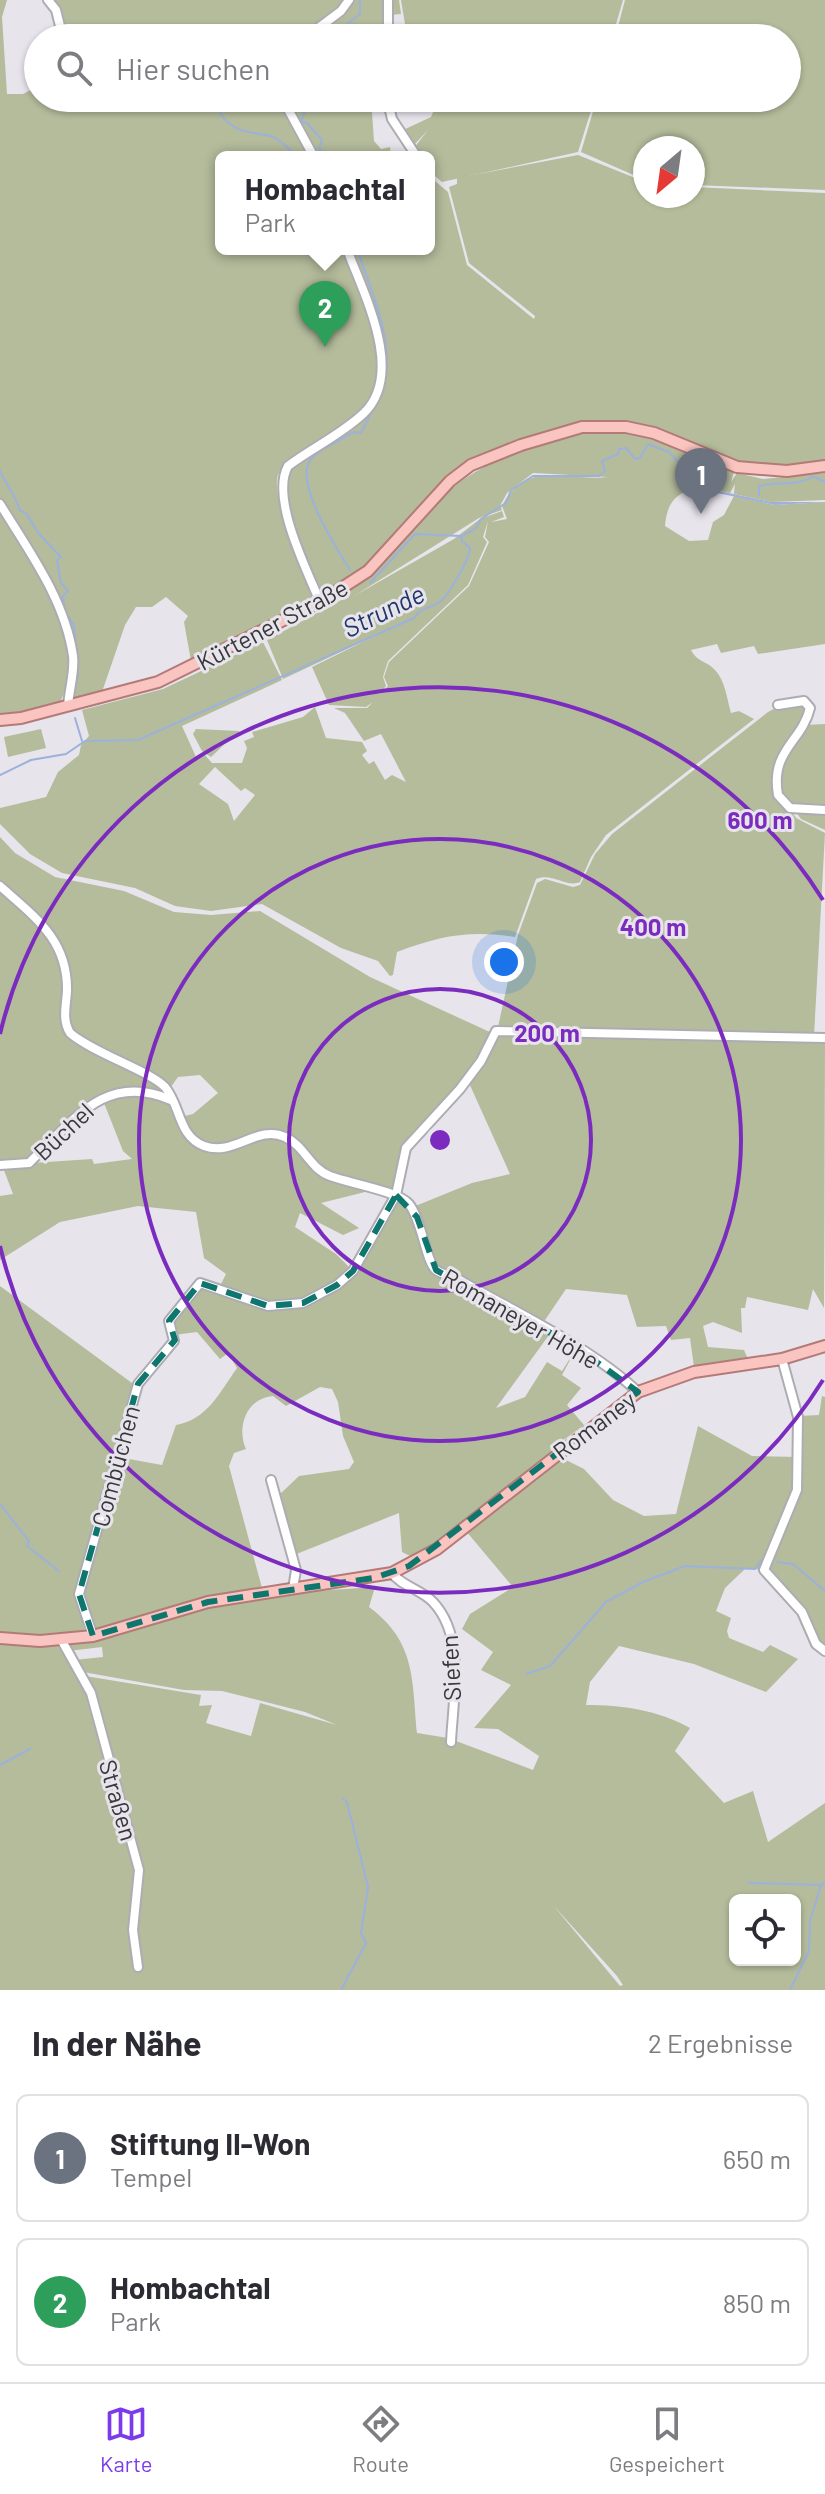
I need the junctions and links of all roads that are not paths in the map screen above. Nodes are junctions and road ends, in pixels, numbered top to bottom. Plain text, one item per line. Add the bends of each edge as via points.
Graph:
1 (48, 0) edge
2 (349, 0) edge
3 (388, 0) edge
4 (60, 24) edge
5 (325, 24) edge
6 (388, 24) edge
7 (290, 112) edge
8 (390, 112) edge
9 (311, 151) edge
10 (413, 151) edge
11 (349, 255) edge
12 (825, 466) edge
13 (0, 504) edge
14 (320, 602) junction
15 (778, 705) dead end
16 (68, 706) junction
17 (0, 720) edge
18 (825, 810) edge
19 (0, 886) edge
20 (825, 1038) edge
21 (172, 1100) junction
22 (0, 1165) edge
23 (396, 1195) junction
24 (825, 1346) edge
25 (782, 1359) junction
26 (638, 1392) junction
27 (271, 1480) dead end
28 (392, 1573) junction
29 (293, 1589) junction
30 (93, 1636) junction
31 (0, 1638) edge
32 (62, 1641) junction
33 (825, 1651) edge
34 (451, 1742) dead end
35 (138, 1967) dead end

1 - 4 street
2 - 5 street
3 - 6 street
7 - 9 street
8 - 10 street
11 - 14 street via 377,328 381,354 376,388 364,413 288,466 283,479 290,525
12 - 14 main road, Kürtener Straße via 787,471 737,467 639,429 582,427 471,465 368,571
13 - 16 street via 51,587 67,633 74,659
14 - 16 main road, Kürtener Straße via 158,682
15 - 18 street via 804,701 810,708 782,755 778,795 790,808
16 - 17 main road, Kürtener Straße
19 - 21 street via 44,924 58,944 67,973 64,1024 70,1033 157,1081
20 - 23 street via 496,1031 460,1089 406,1148
21 - 22 street, Büchel via 154,1092 114,1092 96,1099 29,1163
21 - 23 street via 185,1131 204,1146 236,1146 270,1133 286,1137 326,1175
23 - 26 street, Romaneyer Höhe via 417,1217 436,1270 576,1347
23 - 30 street, Combüchen via 353,1271 318,1297 268,1306 200,1283 169,1321 174,1341 138,1384 79,1594
24 - 25 main road, Romaney
25 - 26 main road, Romaney via 694,1372
25 - 33 street via 798,1417 797,1490 764,1570 802,1612 816,1644
26 - 28 main road, Romaney via 437,1549
27 - 29 street via 296,1570
28 - 29 main road, Romaney
28 - 34 street, Siefen via 431,1600 453,1637
29 - 30 main road, Romaney via 208,1602
30 - 32 main road, Romaney
31 - 32 main road, Romaney
32 - 35 street, Straßen via 91,1693 139,1870 133,1930

